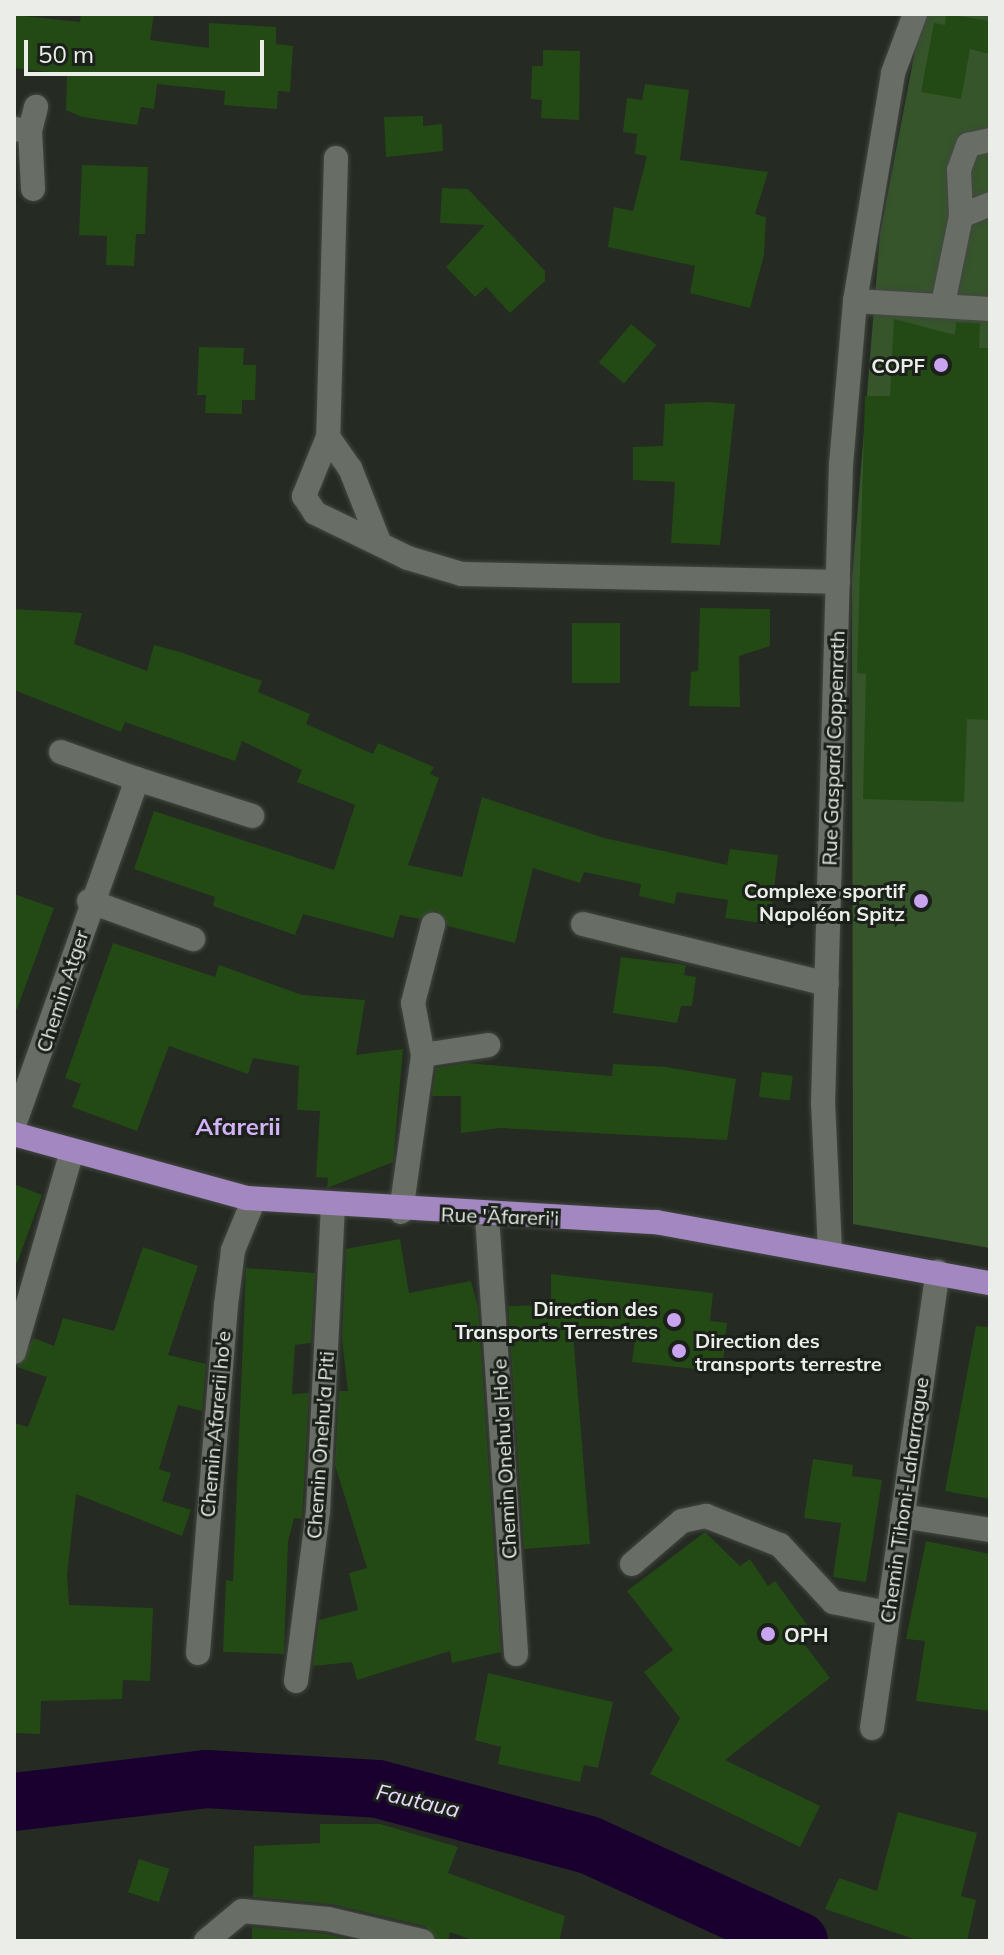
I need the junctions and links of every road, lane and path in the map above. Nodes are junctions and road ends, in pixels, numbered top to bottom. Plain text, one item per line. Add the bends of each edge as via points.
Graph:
1 (915, 14) edge
2 (27, 122) edge
3 (990, 140) edge
4 (336, 158) dead end
5 (33, 189) dead end
6 (990, 204) edge
7 (961, 216) junction
8 (855, 301) junction
9 (943, 304) junction
10 (990, 309) edge
11 (328, 437) junction
12 (380, 544) junction
13 (838, 582) junction
14 (61, 752) dead end
15 (137, 779) junction
16 (252, 816) dead end
17 (89, 901) junction
18 (583, 924) dead end
19 (433, 925) dead end
20 (193, 939) dead end
21 (827, 984) junction
22 (488, 1045) dead end
23 (423, 1055) junction
24 (14, 1125) edge
25 (14, 1134) edge
26 (71, 1155) junction
27 (254, 1199) junction
28 (333, 1208) junction
29 (401, 1212) junction
30 (487, 1216) junction
31 (830, 1250) junction
32 (938, 1272) junction
33 (990, 1283) edge
34 (14, 1352) edge
35 (902, 1516) junction
36 (990, 1530) edge
37 (632, 1564) dead end
38 (887, 1613) junction
39 (198, 1653) dead end
40 (516, 1654) dead end
41 (296, 1681) dead end
42 (872, 1728) dead end
43 (206, 1941) edge
44 (422, 1941) edge

1 - 8 street, Rue Gaspard Coppenrath via 893,73
2 - 5 street
3 - 7 street via 968,145 959,170
4 - 11 street
6 - 7 street
7 - 9 street
8 - 9 street
8 - 13 street, Rue Gaspard Coppenrath
9 - 10 street
11 - 12 street via 350,468
11 - 12 street via 304,496 315,513
12 - 13 street via 462,574
13 - 21 street, Rue Gaspard Coppenrath
14 - 15 street
15 - 16 street
15 - 17 street, Chemin Atger
17 - 20 street
17 - 24 street, Chemin Atger
18 - 21 street
19 - 23 street via 413,1003
21 - 31 street, Rue Gaspard Coppenrath
22 - 23 street
23 - 29 street
25 - 26 main road, Rue 'Āfareri'i
26 - 27 main road, Rue 'Āfareri'i
26 - 34 street
27 - 28 main road, Rue 'Āfareri'i
27 - 39 street, Chemin Afarerii ho'e via 233,1250 226,1305
28 - 29 main road, Rue 'Āfareri'i
28 - 41 street, Chemin Onehu'a Piti via 318,1512
29 - 30 main road, Rue 'Āfareri'i
30 - 31 main road, Rue 'Āfareri'i via 656,1222
30 - 40 street, Chemin Onehu'a Ho'e
31 - 32 main road, Rue 'Āfareri'i
32 - 33 main road, Rue 'Āfareri'i
32 - 35 street, Chemin Tihoni-Laharrague
35 - 36 street
35 - 38 street, Chemin Tihoni-Laharrague
37 - 38 street via 682,1521 706,1516 780,1545 833,1602
38 - 42 street, Chemin Tihoni-Laharrague
43 - 44 street via 242,1911 328,1919

